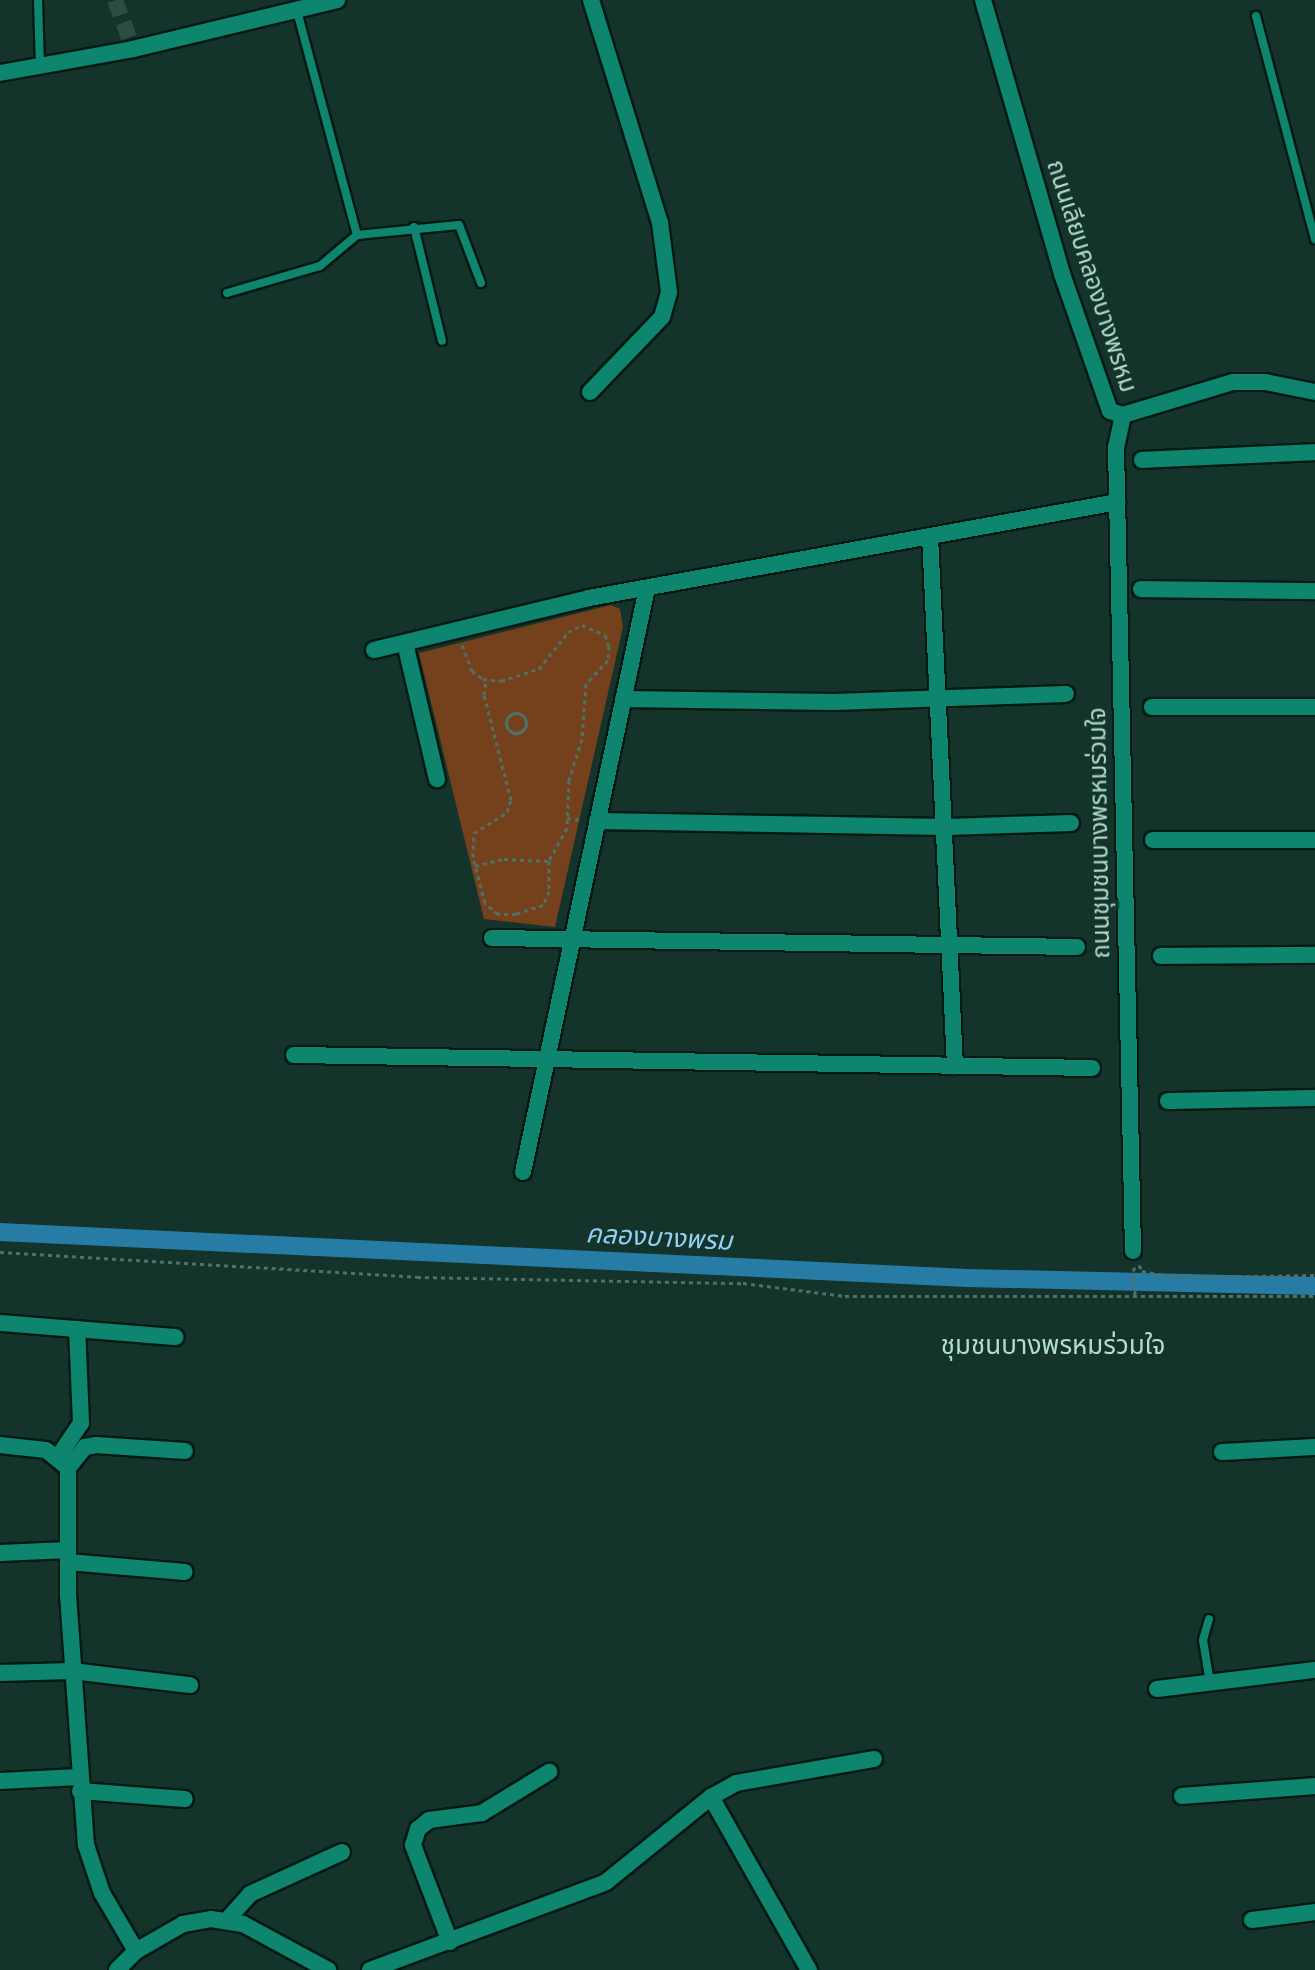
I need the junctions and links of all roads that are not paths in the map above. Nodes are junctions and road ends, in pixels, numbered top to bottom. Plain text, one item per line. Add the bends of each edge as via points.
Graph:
1 (38, 0) edge
2 (337, 0) edge
3 (591, 0) edge
4 (983, 0) edge
5 (297, 11) junction
6 (1256, 16) dead end
7 (40, 67) junction
8 (0, 73) edge
9 (414, 227) junction
10 (357, 235) junction
11 (1315, 239) edge
12 (481, 283) dead end
13 (227, 293) dead end
14 (442, 341) dead end
15 (590, 392) dead end
16 (1315, 392) edge
17 (1123, 415) junction
18 (1315, 452) edge
19 (1142, 460) dead end
20 (1117, 502) junction
21 (930, 536) junction
22 (647, 588) junction
23 (1141, 589) dead end
24 (1315, 591) edge
25 (405, 643) junction
26 (374, 650) dead end
27 (1066, 694) dead end
28 (939, 698) junction
29 (623, 699) junction
30 (1152, 707) dead end
31 (1315, 707) edge
32 (437, 779) dead end
33 (597, 821) junction
34 (1071, 823) dead end
35 (946, 827) junction
36 (1153, 840) dead end
37 (1315, 840) edge
38 (492, 938) dead end
39 (572, 939) junction
40 (950, 945) junction
41 (1077, 947) dead end
42 (1315, 955) edge
43 (1161, 956) dead end
44 (294, 1055) dead end
45 (547, 1059) junction
46 (955, 1066) junction
47 (1092, 1068) dead end
48 (1315, 1098) edge
49 (1168, 1101) dead end
50 (523, 1172) dead end
51 (1133, 1251) dead end
52 (0, 1323) edge
53 (77, 1329) junction
54 (175, 1337) dead end
55 (0, 1445) edge
56 (1315, 1447) edge
57 (185, 1451) dead end
58 (1222, 1452) dead end
59 (63, 1462) junction
60 (0, 1553) edge
61 (68, 1556) junction
62 (185, 1572) dead end
63 (1209, 1619) dead end
64 (1315, 1670) edge
65 (72, 1671) junction
66 (0, 1673) edge
67 (1210, 1683) junction
68 (190, 1685) dead end
69 (1157, 1689) dead end
70 (874, 1759) dead end
71 (549, 1772) dead end
72 (0, 1781) edge
73 (80, 1784) junction
74 (1315, 1786) edge
75 (1182, 1796) dead end
76 (711, 1797) junction
77 (185, 1799) dead end
78 (342, 1852) dead end
79 (1315, 1912) edge
80 (1252, 1920) dead end
81 (226, 1921) junction
82 (450, 1942) junction
83 (136, 1951) junction
84 (117, 1970) edge
85 (328, 1970) edge
86 (370, 1970) edge
87 (809, 1970) edge

1 - 7 lane
2 - 5 street
3 - 15 street via 660,223 669,292 662,317
4 - 17 street, ถนนเลียบคลองบางพรหม via 1100,389 1110,411
5 - 7 street
5 - 10 lane
6 - 11 lane
7 - 8 street
9 - 10 lane
9 - 12 lane via 459,225
9 - 14 lane
10 - 13 lane via 320,266
16 - 17 street, ถนนเลียบคลองบางพรหม via 1233,382
17 - 20 street, ถนนชุมชนบางพรหมร่วมใจ via 1116,447
18 - 19 street
20 - 21 street
20 - 51 street, ถนนชุมชนบางพรหมร่วมใจ
21 - 22 street
21 - 28 street
22 - 25 street
22 - 29 street
23 - 24 street
25 - 26 street
25 - 32 street
27 - 28 street
28 - 29 street
28 - 35 street
29 - 33 street
30 - 31 street
33 - 35 street
33 - 39 street
34 - 35 street
35 - 40 street
36 - 37 street
38 - 39 street
39 - 40 street
39 - 45 street
40 - 41 street
40 - 46 street
42 - 43 street
44 - 45 street
45 - 46 street
45 - 50 street
46 - 47 street
48 - 49 street
52 - 53 street
53 - 54 street
53 - 59 street via 81,1423
55 - 59 street via 46,1450
56 - 58 street
57 - 59 street via 96,1445
59 - 61 street
60 - 61 street
61 - 62 street
61 - 65 street
63 - 67 lane via 1203,1640
64 - 67 street
65 - 66 street
65 - 68 street
65 - 73 street
67 - 69 street
70 - 76 street via 736,1783
71 - 82 street via 482,1813 429,1820 418,1829 413,1845
72 - 73 street
73 - 77 street
73 - 83 street via 86,1845 102,1893
74 - 75 street
76 - 82 street via 606,1882
76 - 87 street
78 - 81 street via 250,1894
79 - 80 street
81 - 83 street via 183,1924
81 - 85 street via 243,1924
82 - 86 street
83 - 84 street

